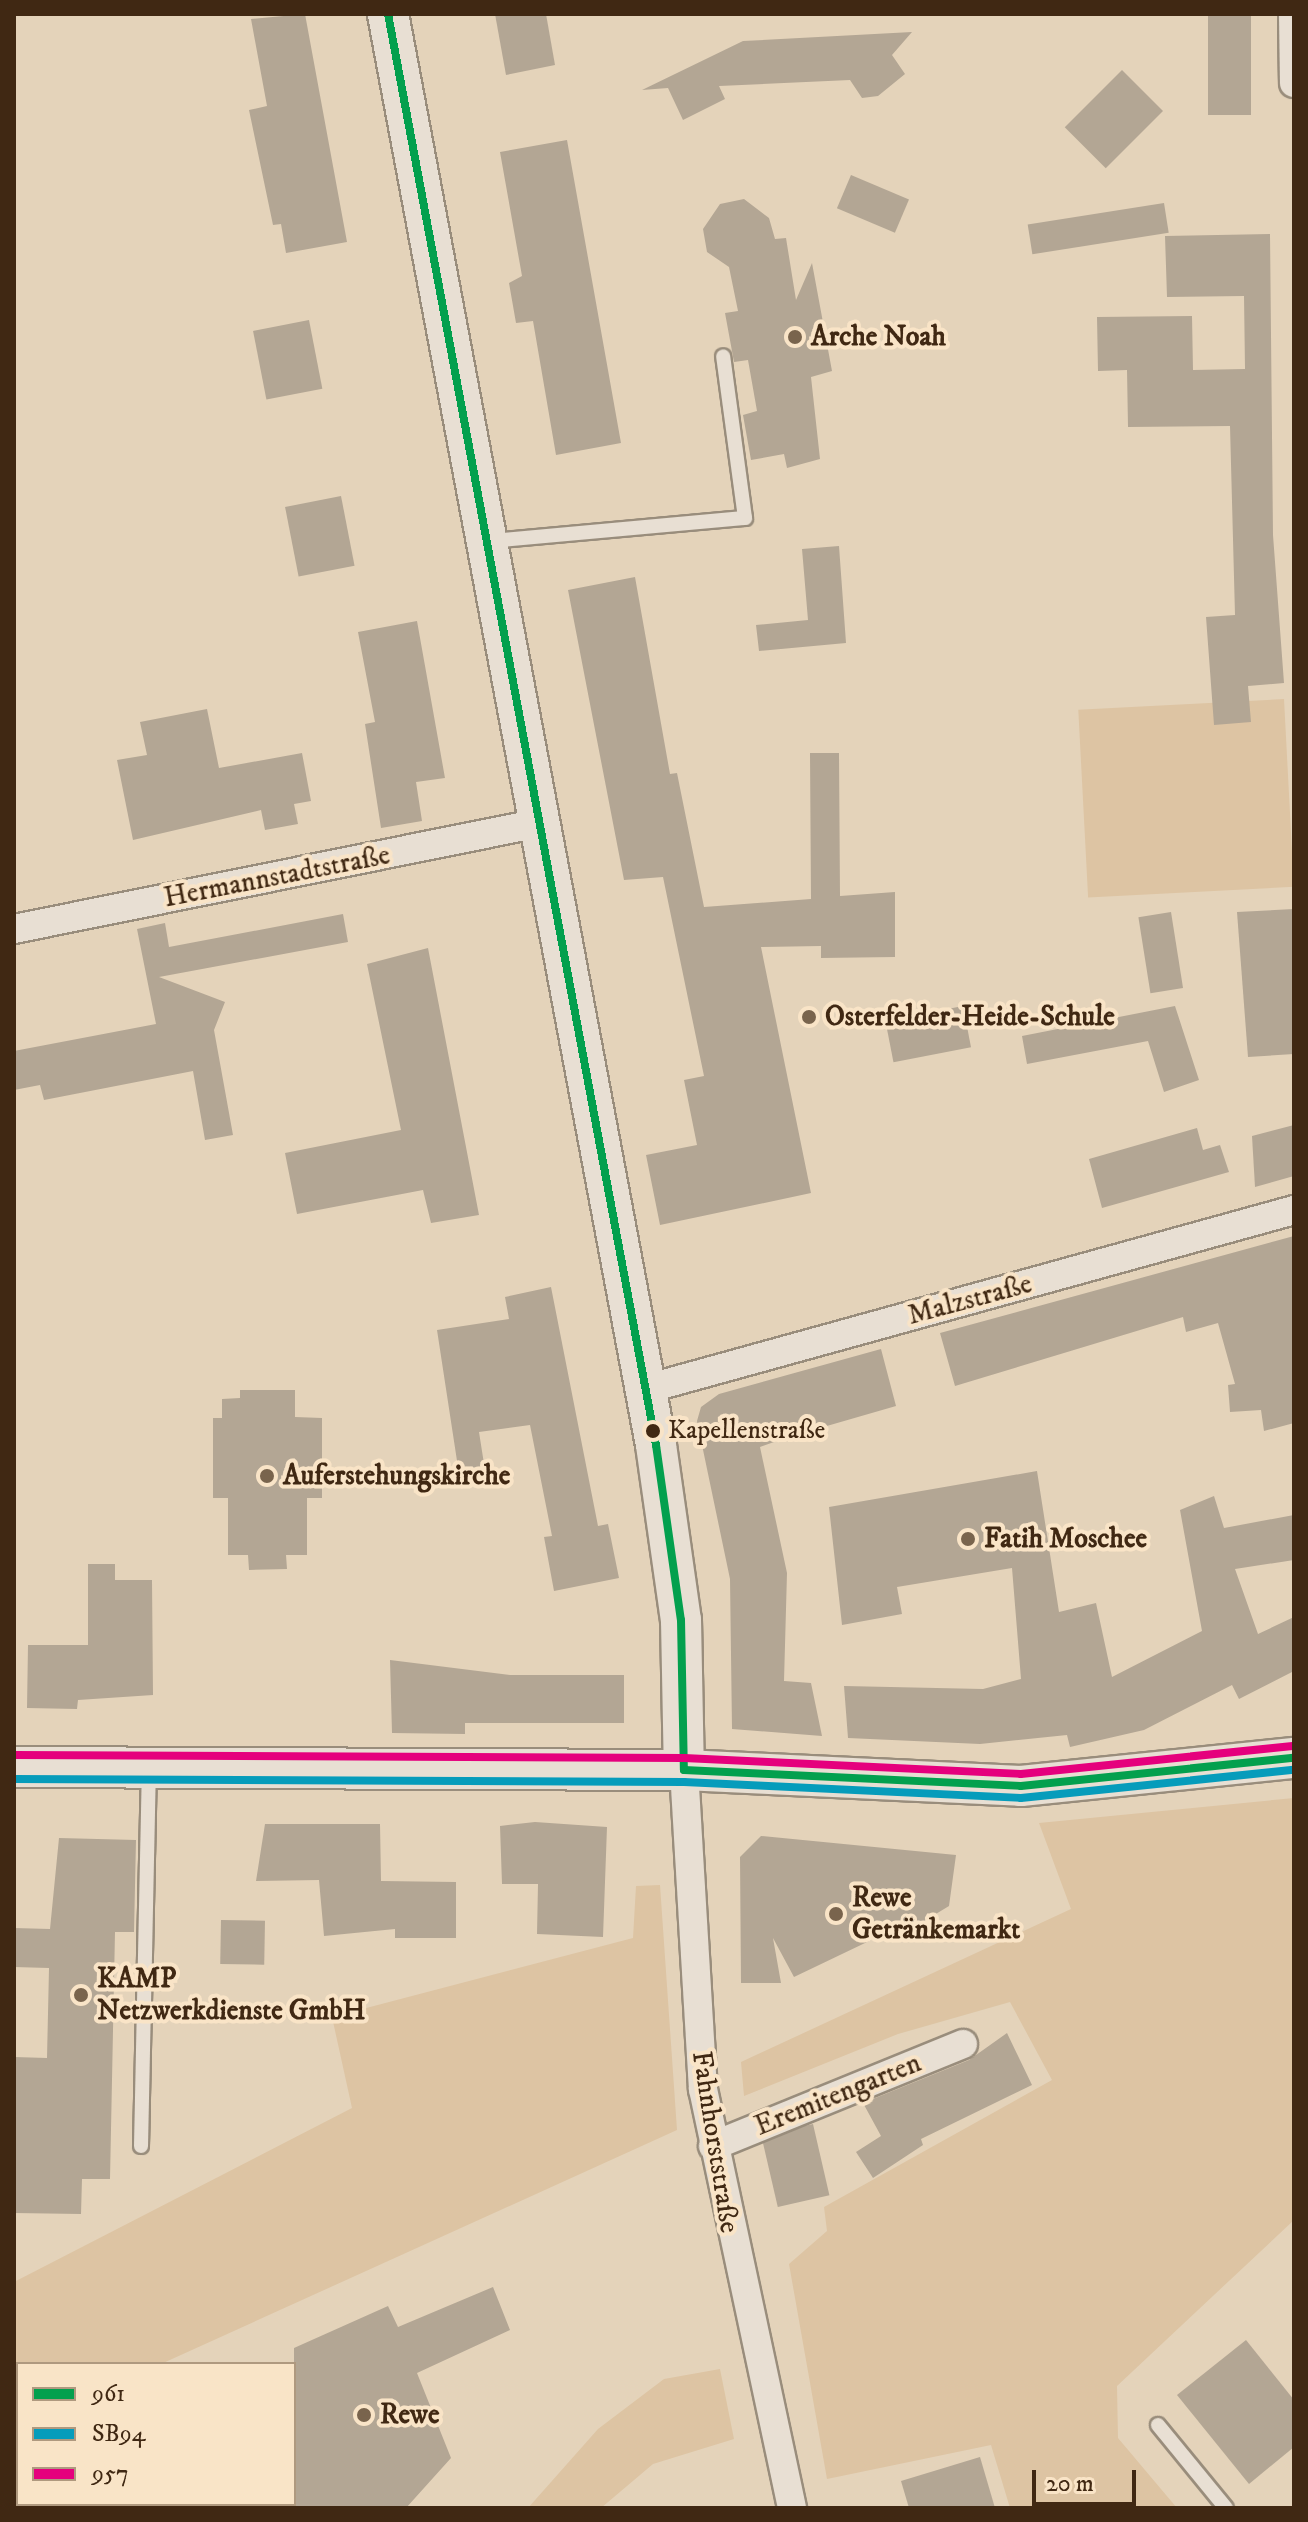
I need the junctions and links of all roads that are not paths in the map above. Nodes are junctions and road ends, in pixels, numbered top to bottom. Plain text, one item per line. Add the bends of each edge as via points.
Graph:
1 (388, 14) edge
2 (1293, 14) edge
3 (1294, 83) edge
4 (723, 356) dead end
5 (491, 541) junction
6 (539, 823) junction
7 (14, 929) edge
8 (1294, 1210) edge
9 (646, 1389) junction
10 (1294, 1758) edge
11 (14, 1767) edge
12 (149, 1769) junction
13 (684, 1770) junction
14 (963, 2044) dead end
15 (141, 2146) dead end
16 (713, 2146) junction
17 (1158, 2425) dead end
18 (792, 2508) edge
19 (1226, 2508) edge

1 - 5 street
2 - 3 street
4 - 5 lane via 745,518
5 - 6 street
6 - 7 street, Hermannstadtstraße
6 - 9 street
8 - 9 street, Malzstraße
9 - 13 street via 677,1580
10 - 13 street via 1021,1786
11 - 12 street
12 - 13 street
12 - 15 lane
13 - 16 street, Fahnhorststraße via 696,2015
14 - 16 street, Eremitengarten
16 - 18 street, Fahnhorststraße
17 - 19 lane

